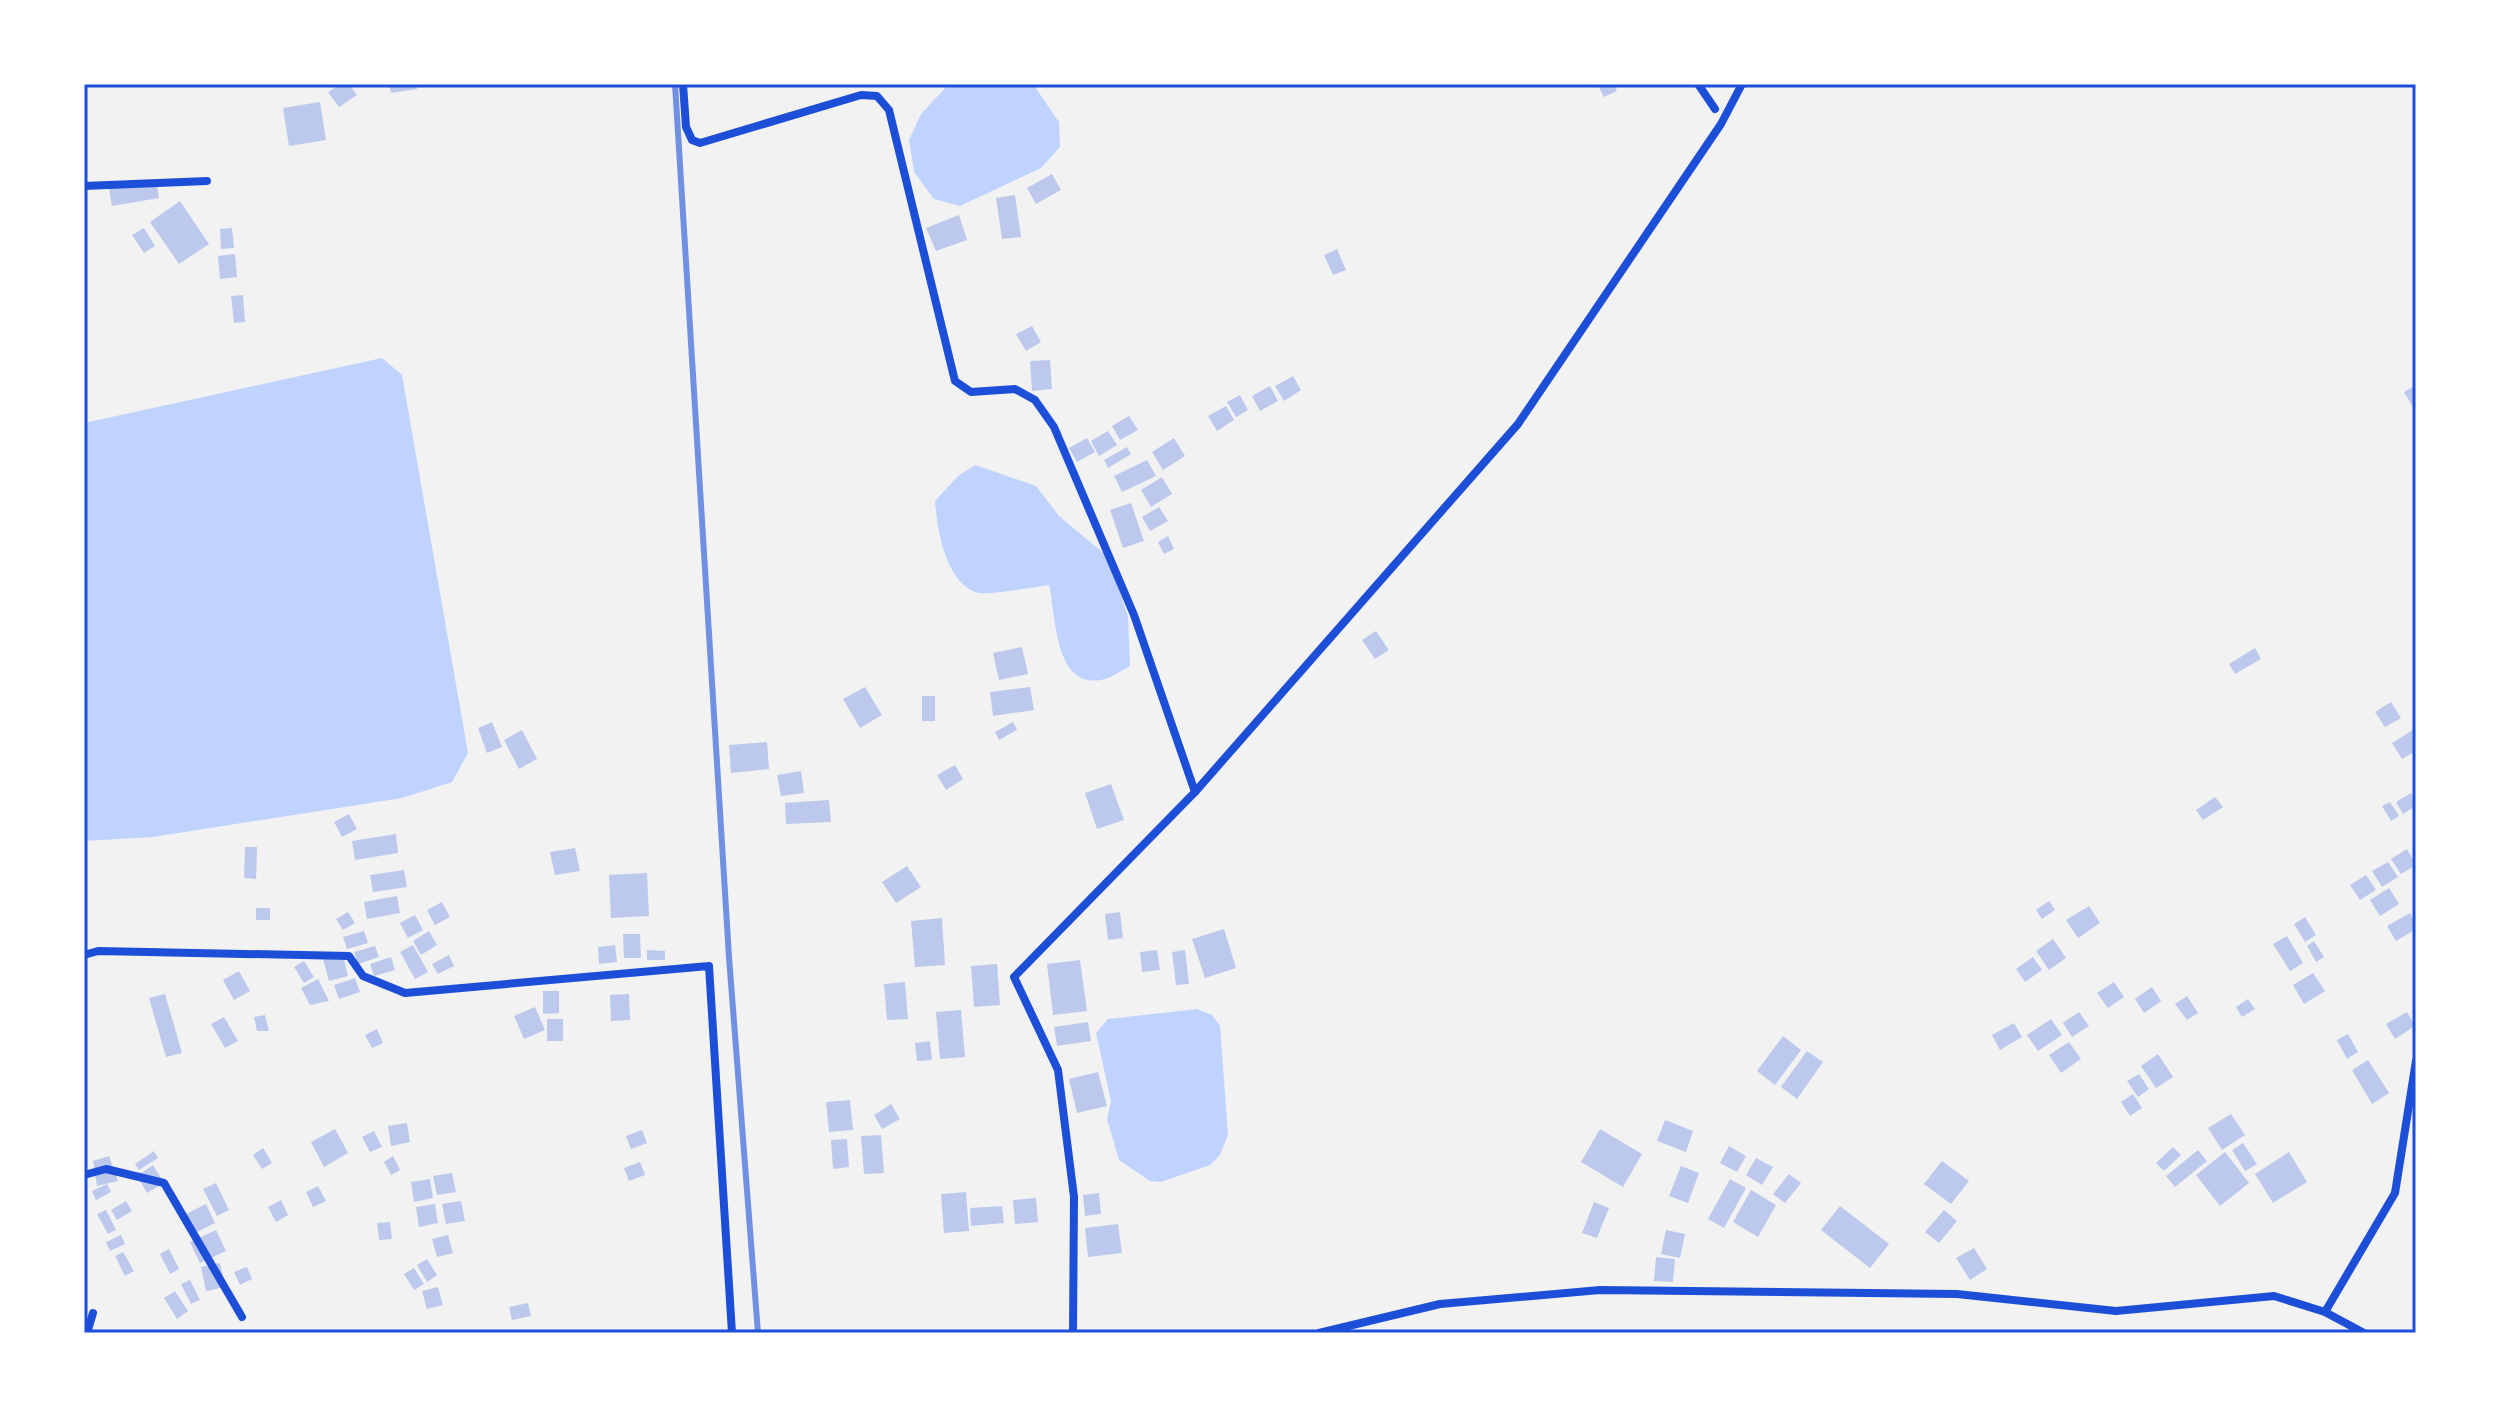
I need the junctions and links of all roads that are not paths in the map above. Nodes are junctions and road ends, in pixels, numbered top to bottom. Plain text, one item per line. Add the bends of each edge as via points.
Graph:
1 (683, 84) edge
2 (1698, 84) edge
3 (1742, 84) edge
4 (1715, 109) dead end
5 (207, 181) dead end
6 (84, 186) edge
7 (1195, 792) junction
8 (84, 955) edge
9 (2416, 1061) edge
10 (84, 1175) edge
11 (2325, 1312) junction
12 (93, 1313) dead end
13 (242, 1317) dead end
14 (87, 1333) edge
15 (732, 1333) edge
16 (1073, 1333) edge
17 (1319, 1333) edge
18 (2364, 1333) edge

1 - 7 street via 686,127 692,140 700,143 861,95 877,96 889,110 955,381 971,392 1015,389 1035,400 1054,427 1134,615
2 - 4 street
3 - 7 street via 1721,124 1518,424
5 - 6 street
7 - 16 street via 1014,977 1058,1070 1074,1197
8 - 15 street via 98,951 349,956 363,976 405,993 709,966
9 - 11 street via 2395,1193
10 - 13 street via 106,1169 164,1183
11 - 17 street via 2274,1296 2116,1311 1957,1294 1600,1290 1440,1304
11 - 18 street
12 - 14 street

